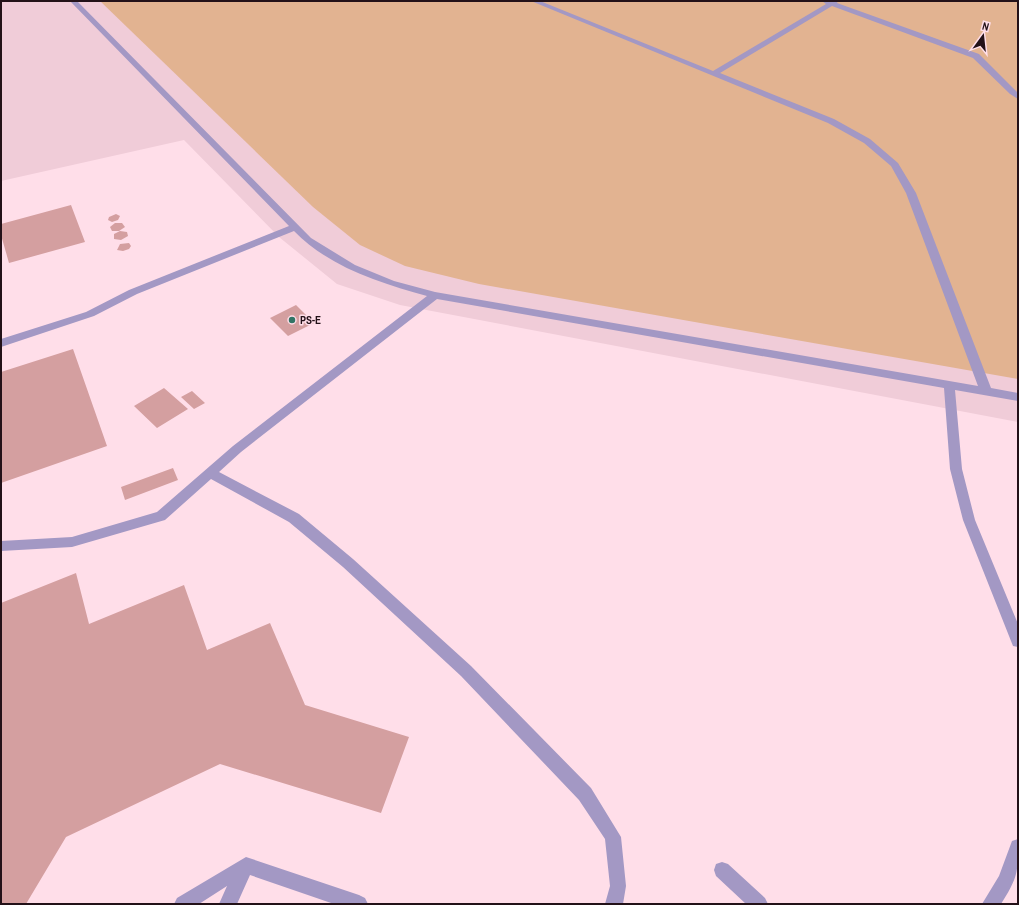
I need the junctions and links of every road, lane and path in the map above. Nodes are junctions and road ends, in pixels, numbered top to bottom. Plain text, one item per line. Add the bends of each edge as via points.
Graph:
1 (73, 1) edge
2 (534, 1) edge
3 (830, 2) edge
4 (713, 74) junction
5 (1018, 97) edge
6 (296, 228) junction
7 (436, 295) junction
8 (1, 342) edge
9 (949, 385) junction
10 (986, 391) junction
11 (1018, 397) edge
12 (210, 473) junction
13 (1, 546) edge
14 (1018, 640) edge
15 (1018, 847) edge
16 (246, 865) junction
17 (722, 870) dead end
18 (183, 904) edge
19 (228, 904) edge
20 (359, 904) edge
21 (614, 904) edge
22 (759, 904) edge
23 (991, 904) edge

1 - 6 lane
2 - 4 lane
3 - 4 lane
3 - 5 lane via 976,56
4 - 10 lane via 831,121 867,141 895,165 911,193
6 - 7 lane via 308,240 352,267 390,283
6 - 8 lane via 133,292 90,314
7 - 9 lane
7 - 12 lane via 237,449
9 - 10 lane
9 - 14 lane via 956,469 969,520
10 - 11 lane
12 - 13 lane via 161,516 72,542
12 - 21 lane via 294,518 348,563 466,671 585,794 613,837 618,886
15 - 23 lane via 1006,881
16 - 18 lane
16 - 19 lane
16 - 20 lane
17 - 22 lane

